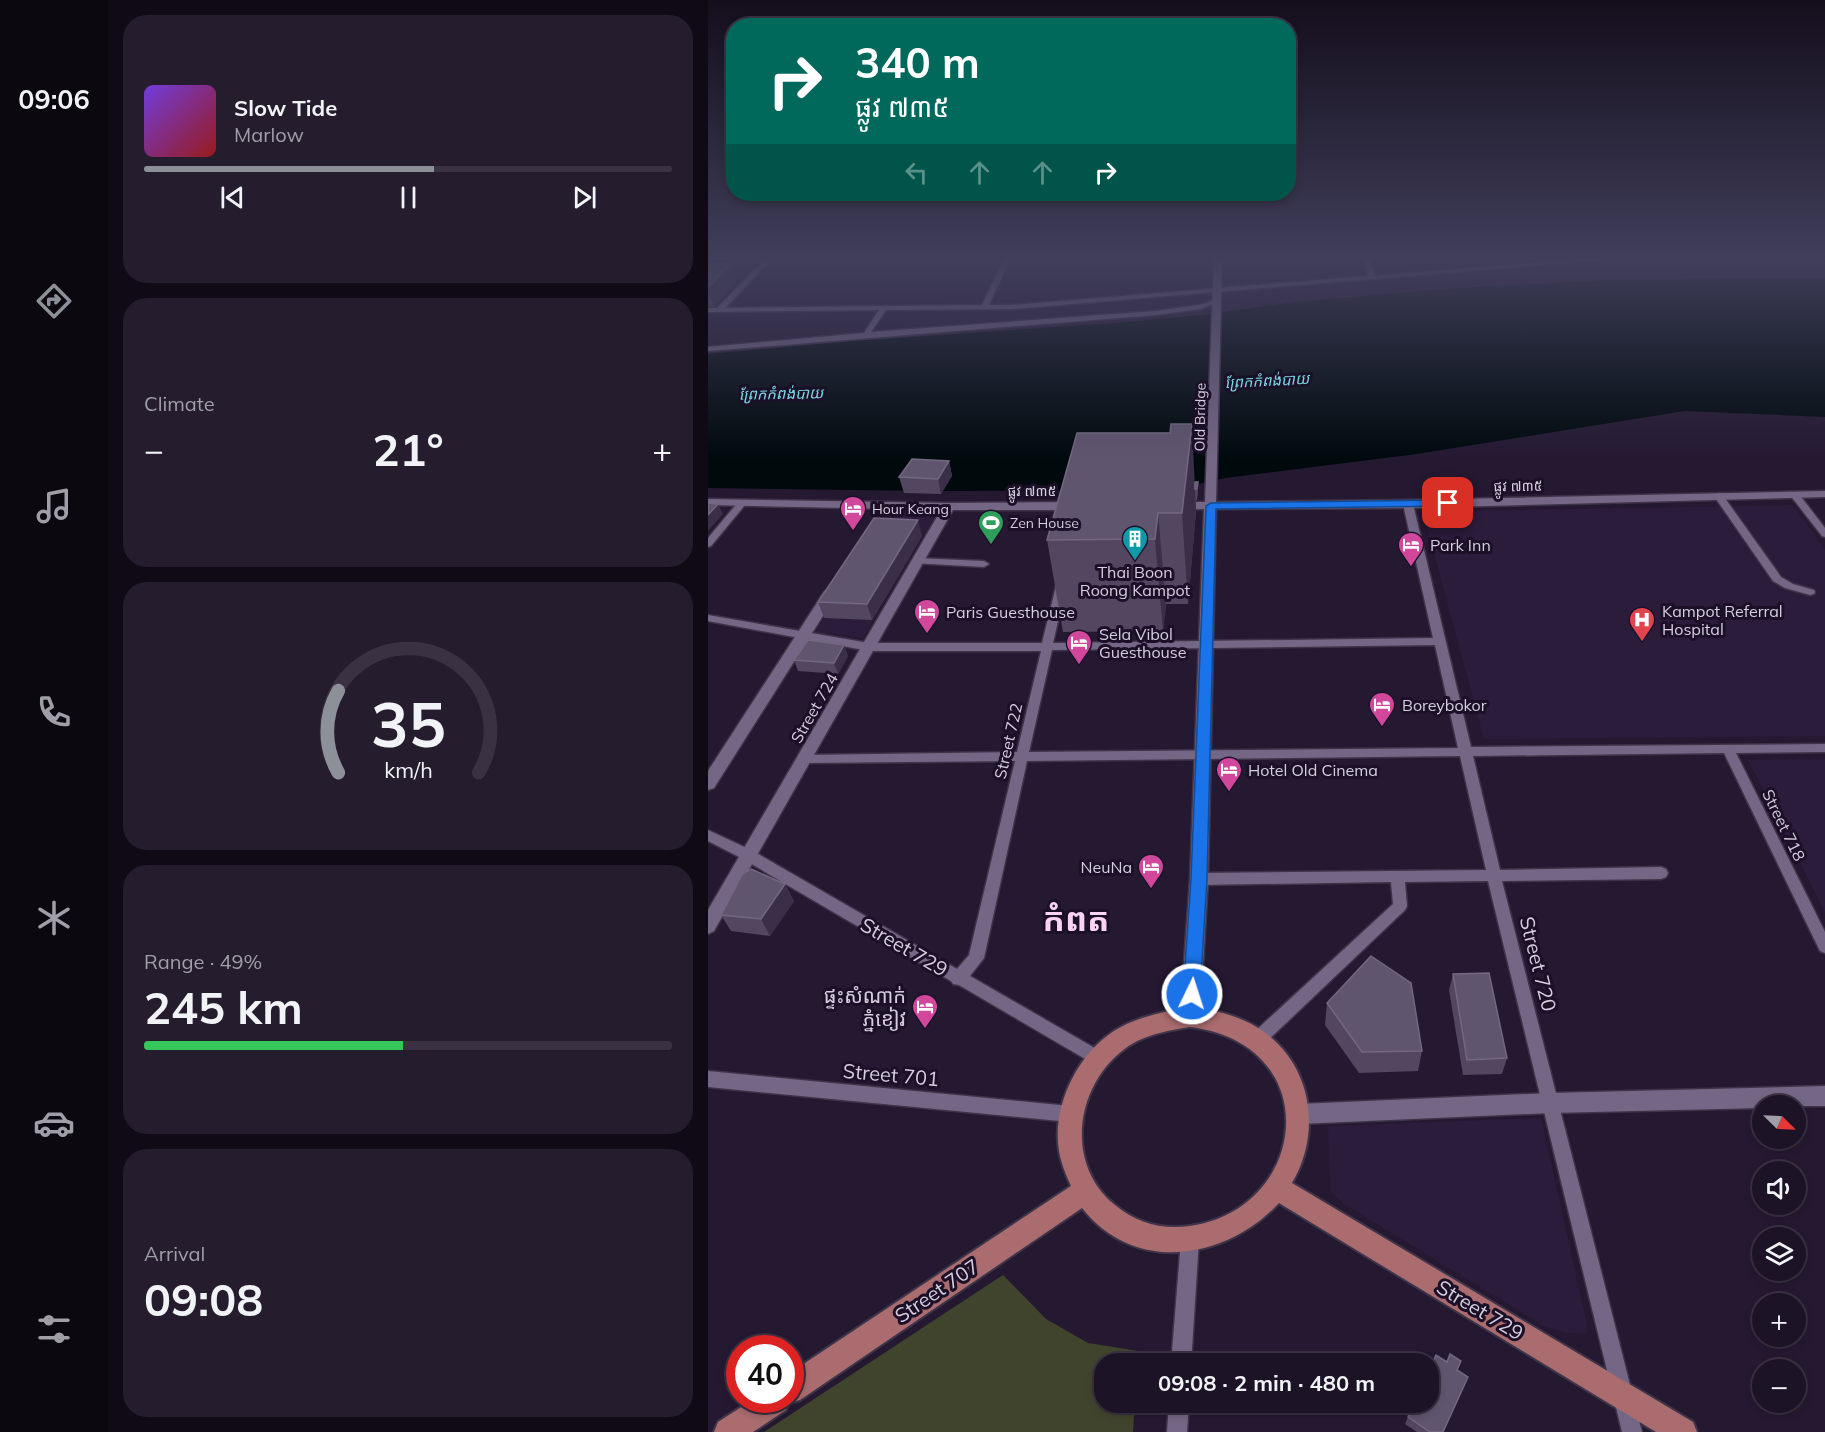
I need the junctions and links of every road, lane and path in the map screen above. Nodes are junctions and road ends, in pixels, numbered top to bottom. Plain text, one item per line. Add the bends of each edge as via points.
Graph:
1 (872, 326) edge
2 (987, 326) edge
3 (1215, 326) edge
4 (866, 335) junction
5 (708, 349) edge
6 (1825, 494) edge
7 (1795, 495) junction
8 (1719, 496) junction
9 (1211, 500) junction
10 (708, 502) edge
11 (742, 503) junction
12 (1408, 504) junction
13 (1165, 506) edge
14 (948, 507) junction
15 (1084, 510) edge
16 (1825, 534) edge
17 (708, 544) edge
18 (916, 561) junction
19 (984, 564) dead end
20 (1065, 571) edge
21 (841, 576) edge
22 (1810, 592) dead end
23 (708, 618) edge
24 (803, 636) junction
25 (1440, 640) junction
26 (1206, 644) junction
27 (869, 647) junction
28 (1046, 647) junction
29 (1825, 748) edge
30 (1728, 749) junction
31 (1465, 750) junction
32 (1203, 755) junction
33 (1021, 757) junction
34 (805, 759) junction
35 (708, 784) edge
36 (708, 835) edge
37 (748, 855) junction
38 (1661, 873) dead end
39 (1494, 875) junction
40 (1398, 876) junction
41 (1199, 879) junction
42 (708, 926) edge
43 (1825, 947) edge
44 (958, 979) junction
45 (1190, 1017) junction
46 (1258, 1039) junction
47 (1099, 1059) junction
48 (708, 1079) edge
49 (1825, 1096) edge
50 (1551, 1102) junction
51 (1070, 1114) junction
52 (1299, 1114) junction
53 (1277, 1188) junction
54 (1084, 1192) junction
55 (1190, 1240) junction
56 (1182, 1353) edge
57 (804, 1381) edge
58 (1623, 1396) junction
59 (756, 1413) edge
60 (1178, 1413) edge
61 (728, 1432) edge
62 (1177, 1432) edge
63 (1632, 1432) edge
64 (1683, 1432) edge

1 - 4 street
2 - 4 street
3 - 9 street, Old Bridge
4 - 5 street
6 - 7 street, ផ្លូវ ៧៣៥
7 - 8 street, ផ្លូវ ៧៣៥
7 - 16 street
8 - 12 street, ផ្លូវ ៧៣៥
8 - 22 street via 1777,579
9 - 12 street, ផ្លូវ ៧៣៥
9 - 13 street, ផ្លូវ ៧៣៥
9 - 26 street, Old Bridge
10 - 11 street, ផ្លូវ ៧៣៥
11 - 14 street, ផ្លូវ ៧៣៥ via 883,511
11 - 17 street
12 - 25 street, Street 720
14 - 15 street, ផ្លូវ ៧៣៥
14 - 18 street, Street 724
18 - 19 street
18 - 27 street, Street 724
20 - 28 street, Street 722
21 - 24 street
23 - 24 street
24 - 27 street
24 - 35 street
25 - 26 street
25 - 31 street, Street 720
26 - 28 street
26 - 32 street, Old Bridge
27 - 28 street
27 - 34 street, Street 724
28 - 33 street, Street 722
29 - 30 street
30 - 31 street
30 - 43 street, Street 718
31 - 32 street
31 - 39 street, Street 720
32 - 33 street
32 - 41 street, Old Bridge
33 - 34 street
33 - 44 street, Street 722 via 976,958
34 - 37 street, Street 724
36 - 37 street, Street 729
37 - 42 street, Street 724
37 - 44 street, Street 729
38 - 39 street
39 - 40 street
39 - 50 street, Street 720
40 - 41 street
40 - 46 street via 1400,906
41 - 45 street, Old Bridge
44 - 47 street, Street 729
45 - 46 main road via 1229,1024
45 - 47 main road via 1164,1020 1131,1033
46 - 52 main road via 1280,1063
47 - 51 main road via 1081,1085
48 - 51 street, Street 701
49 - 50 street
50 - 52 street
50 - 58 street, Street 720
51 - 54 main road via 1072,1159
52 - 53 main road via 1294,1153
53 - 55 main road via 1263,1205 1239,1223
53 - 58 main road, Street 729
54 - 55 main road via 1124,1228 1156,1239
54 - 57 main road, Street 707
55 - 56 street
58 - 63 street, Street 720
58 - 64 main road, Street 729
59 - 61 main road
60 - 62 street

